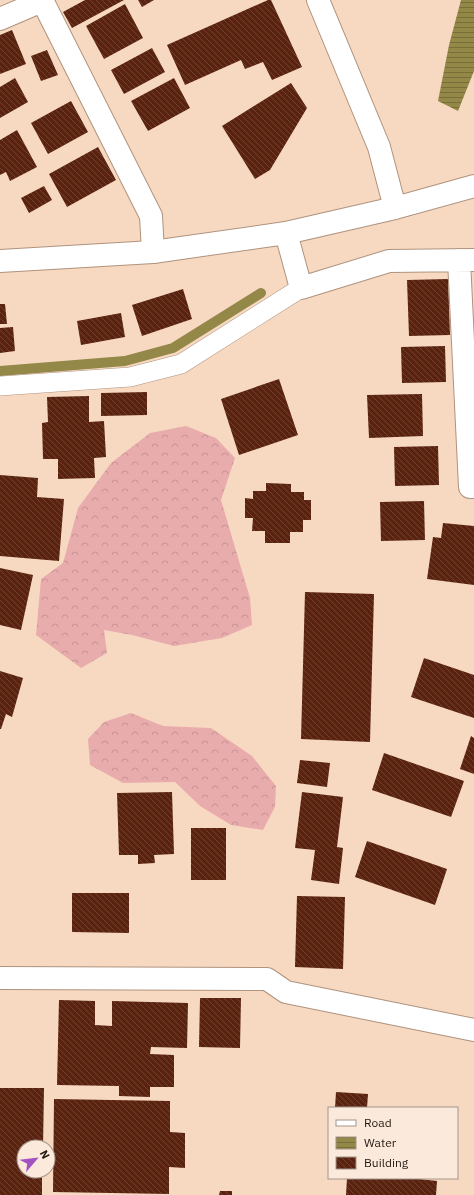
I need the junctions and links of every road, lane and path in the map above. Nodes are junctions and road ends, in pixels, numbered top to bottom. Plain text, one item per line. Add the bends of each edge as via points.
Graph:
1 (42, 0) edge
2 (318, 0) edge
3 (0, 19) edge
4 (474, 186) edge
5 (395, 208) junction
6 (286, 233) junction
7 (153, 252) junction
8 (467, 260) edge
9 (0, 261) edge
10 (301, 288) junction
11 (0, 386) edge
12 (474, 487) edge
13 (0, 978) edge
14 (474, 1030) edge

1 - 3 street
1 - 7 street via 151,216
2 - 5 street via 379,147
4 - 5 street
5 - 6 street
6 - 7 street
6 - 10 street
7 - 9 street
8 - 10 street via 389,261
8 - 12 street via 470,487
10 - 11 lane via 181,364 130,377
13 - 14 street via 267,979 286,992

